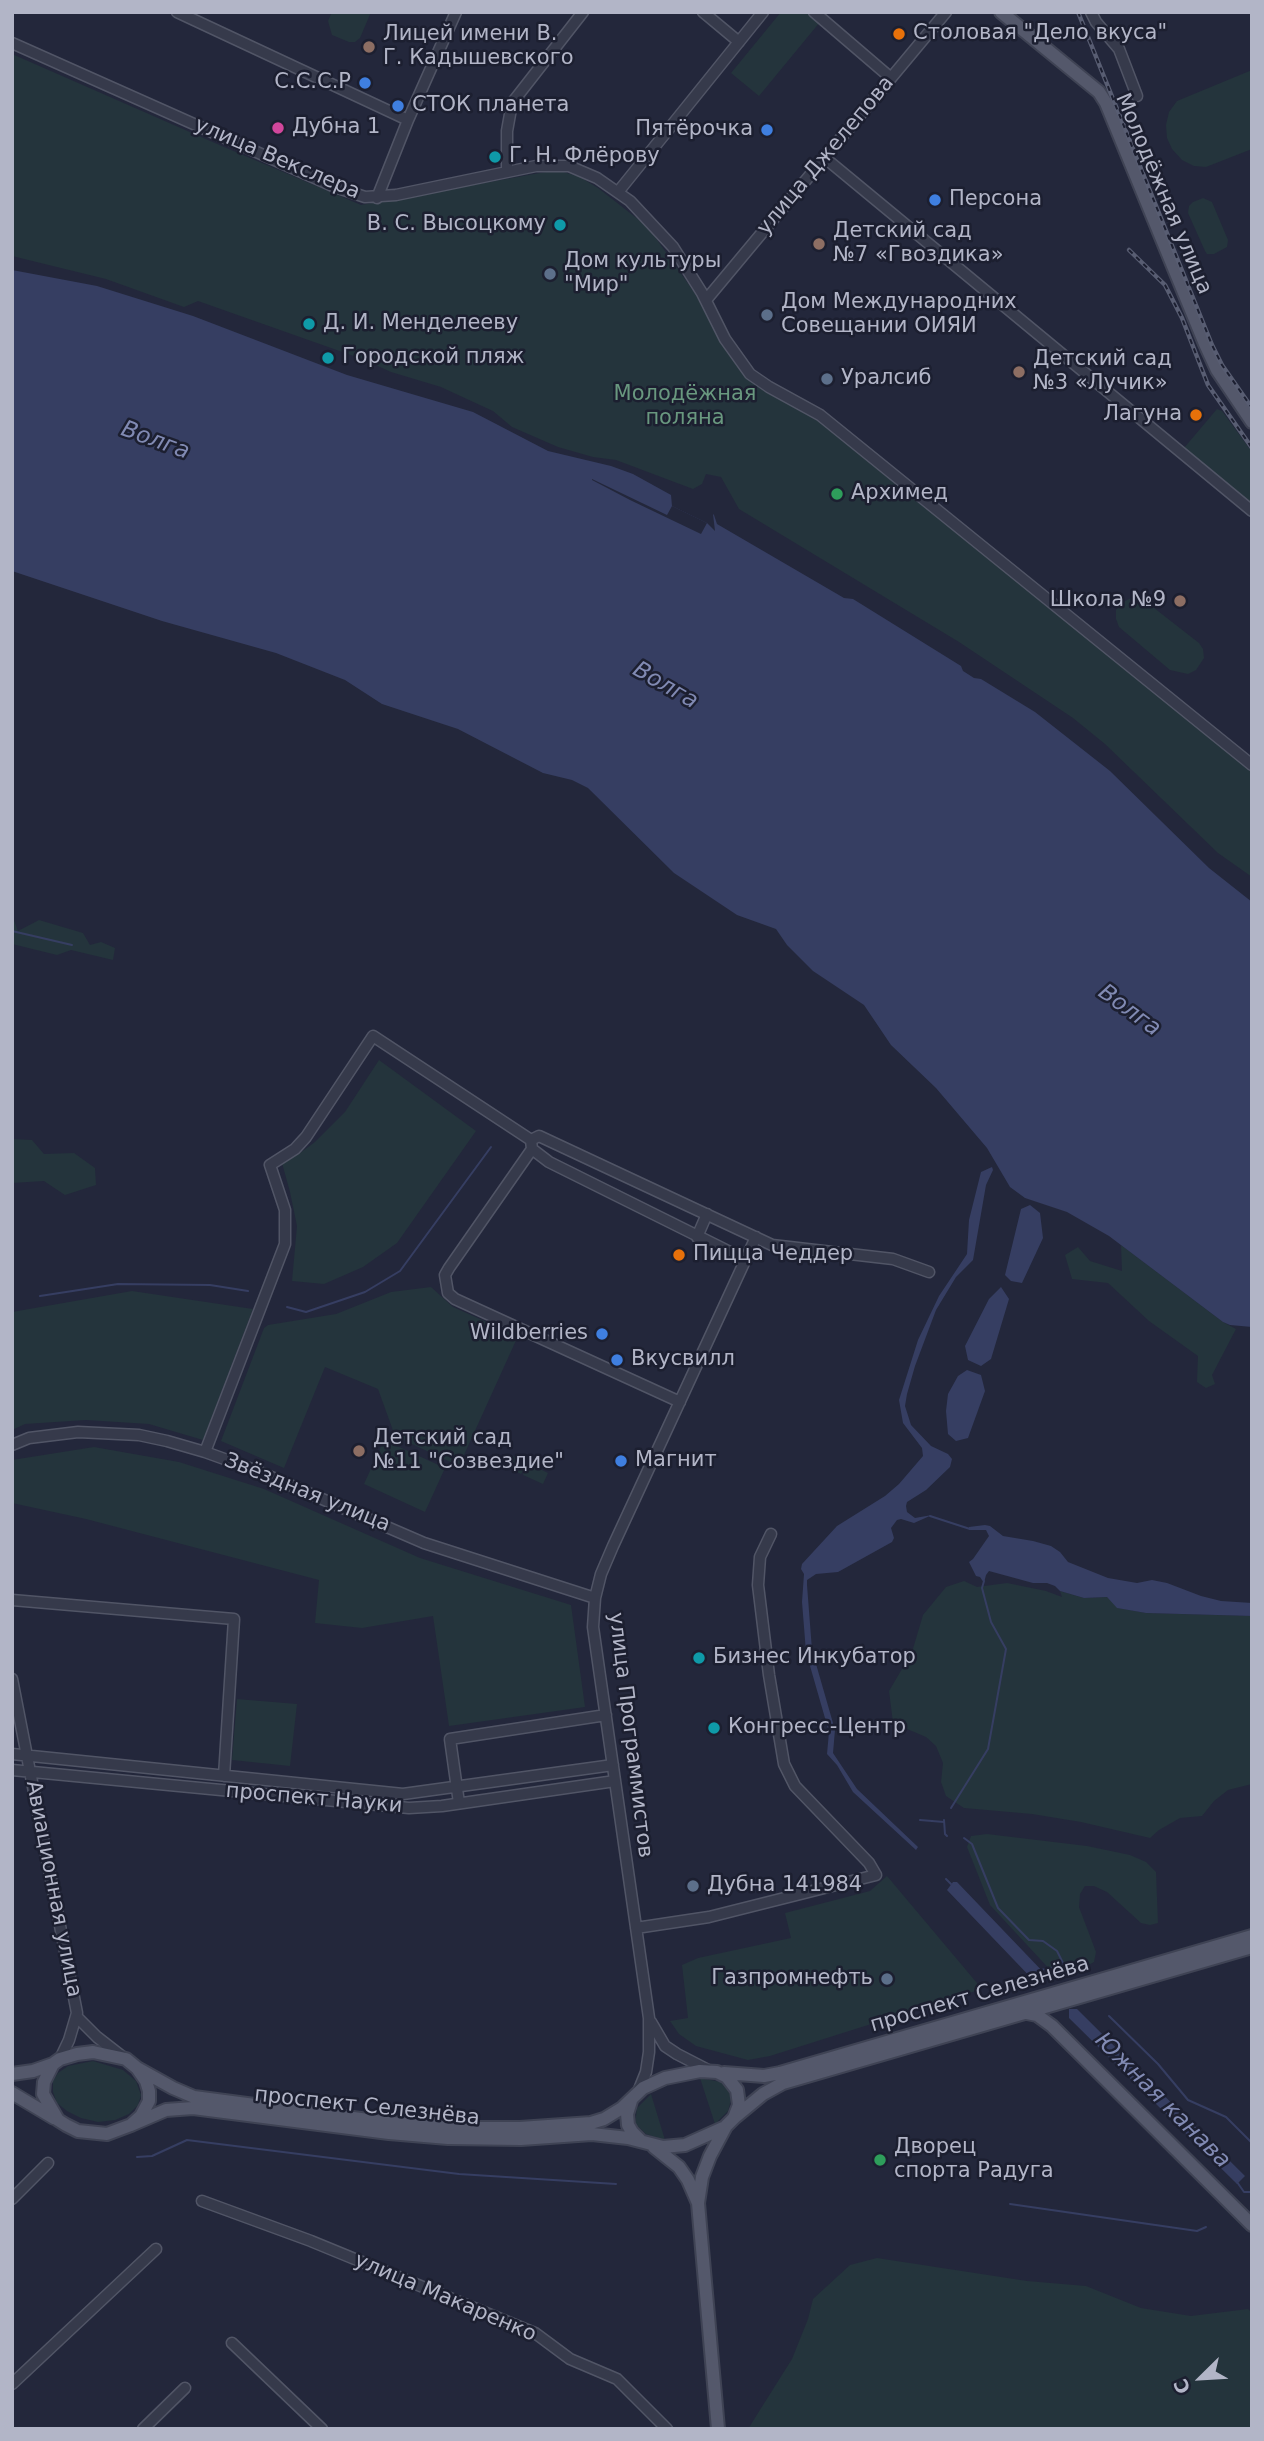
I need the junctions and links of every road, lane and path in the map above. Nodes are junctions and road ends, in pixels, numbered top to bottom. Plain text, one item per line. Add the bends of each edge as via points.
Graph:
1 (177, 12) edge
2 (456, 12) edge
3 (583, 12) edge
4 (704, 12) edge
5 (763, 12) edge
6 (814, 12) edge
7 (946, 12) edge
8 (1001, 12) edge
9 (1091, 12) edge
10 (739, 42) junction
11 (12, 43) edge
12 (891, 78) junction
13 (1137, 96) dead end
14 (408, 120) junction
15 (825, 158) junction
16 (507, 172) junction
17 (618, 192) junction
18 (377, 198) junction
19 (706, 300) junction
20 (1252, 422) edge
21 (1252, 511) edge
22 (1252, 765) edge
23 (534, 1141) junction
24 (707, 1214) junction
25 (696, 1237) junction
26 (756, 1237) junction
27 (746, 1260) junction
28 (929, 1272) dead end
29 (680, 1402) junction
30 (12, 1445) edge
31 (205, 1452) junction
32 (771, 1534) dead end
33 (595, 1598) junction
34 (12, 1600) edge
35 (12, 1679) edge
36 (606, 1715) junction
37 (12, 1754) edge
38 (27, 1756) junction
39 (612, 1765) junction
40 (12, 1770) edge
41 (31, 1772) junction
42 (223, 1776) junction
43 (615, 1781) junction
44 (457, 1787) junction
45 (459, 1803) junction
46 (636, 1928) junction
47 (1252, 1936) edge
48 (1252, 1947) edge
49 (1051, 2007) junction
50 (1027, 2013) junction
51 (77, 2017) junction
52 (649, 2018) junction
53 (1049, 2024) junction
54 (126, 2059) junction
55 (57, 2062) junction
56 (137, 2068) junction
57 (714, 2071) junction
58 (12, 2074) edge
59 (12, 2093) edge
60 (635, 2095) junction
61 (58, 2120) junction
62 (730, 2122) junction
63 (131, 2125) junction
64 (648, 2144) junction
65 (48, 2163) dead end
66 (12, 2199) edge
67 (202, 2201) dead end
68 (698, 2203) junction
69 (1252, 2225) edge
70 (156, 2249) dead end
71 (232, 2343) dead end
72 (12, 2384) edge
73 (185, 2388) dead end
74 (317, 2427) edge
75 (144, 2429) edge
76 (667, 2429) edge
77 (718, 2429) edge

1 - 14 street
2 - 14 street
3 - 16 street via 512,103
4 - 10 street
5 - 10 street
6 - 12 street
7 - 12 street, улица Джелепова
8 - 20 main road, Молодёжная улица via 1099,92 1106,103 1209,353
9 - 13 street via 1119,49
10 - 17 street
11 - 18 street, улица Векслера via 335,187
12 - 15 street, улица Джелепова
14 - 18 street
15 - 19 street, улица Джелепова
15 - 21 street
16 - 17 street, улица Векслера via 569,166
16 - 18 street, улица Векслера
17 - 19 street, улица Векслера via 673,247
19 - 22 street, улица Векслера via 725,339 750,374 820,415
23 - 24 street
23 - 25 street via 550,1162
23 - 29 street via 445,1275 448,1293 454,1300
23 - 31 street via 373,1036 306,1137 270,1165 285,1210 285,1244
24 - 25 street
24 - 26 street
25 - 27 street
26 - 27 street, улица Программистов
26 - 28 street via 772,1245 892,1259
27 - 29 street, улица Программистов
29 - 33 street, улица Программистов via 601,1574
30 - 31 street, Звёздная улица via 29,1438 108,1432
31 - 33 street, Звёздная улица via 424,1542
32 - 46 street via 760,1557 758,1585 784,1764 795,1786 876,1875 709,1917
33 - 36 street, улица Программистов via 593,1627
34 - 42 street via 234,1619
35 - 38 street, Авиационная улица
36 - 39 street, улица Программистов
36 - 44 street via 450,1739
37 - 38 street, проспект Науки
38 - 41 street, Авиационная улица
38 - 42 street, проспект Науки
39 - 43 street, улица Программистов
39 - 44 street, проспект Науки
40 - 41 street, проспект Науки
41 - 45 street, проспект Науки via 404,1808
41 - 51 street, Авиационная улица
42 - 44 street, проспект Науки via 402,1794
43 - 45 street, проспект Науки
43 - 46 street, улица Программистов
44 - 45 street
46 - 52 street, улица Программистов
47 - 57 main road, проспект Селезнёва via 780,2073 751,2076
48 - 49 main road, проспект Селезнёва
49 - 50 main road, проспект Селезнёва
49 - 53 main road
50 - 53 main road
50 - 62 main road, проспект Селезнёва via 783,2083
51 - 54 street
51 - 55 street
52 - 57 street, улица Программистов via 665,2046
52 - 60 street, улица Программистов via 646,2072
53 - 69 main road
54 - 55 main road via 93,2052
54 - 56 main road
55 - 58 main road
55 - 61 main road via 44,2082 43,2094
56 - 60 main road, проспект Селезнёва via 194,2097 449,2127 591,2123 622,2108
56 - 63 main road via 146,2081 149,2101
57 - 60 main road via 665,2078
57 - 62 main road via 730,2080 739,2094
59 - 61 main road
60 - 64 main road via 628,2125
61 - 63 main road via 94,2134
62 - 64 main road via 685,2145
62 - 68 main road via 710,2156
63 - 64 main road, проспект Селезнёва via 166,2110 193,2108 436,2137 592,2134
64 - 68 main road via 679,2167
65 - 66 street
67 - 76 street, улица Макаренко via 535,2333 570,2359 617,2379
68 - 77 main road
70 - 72 street
71 - 74 street
73 - 75 street

